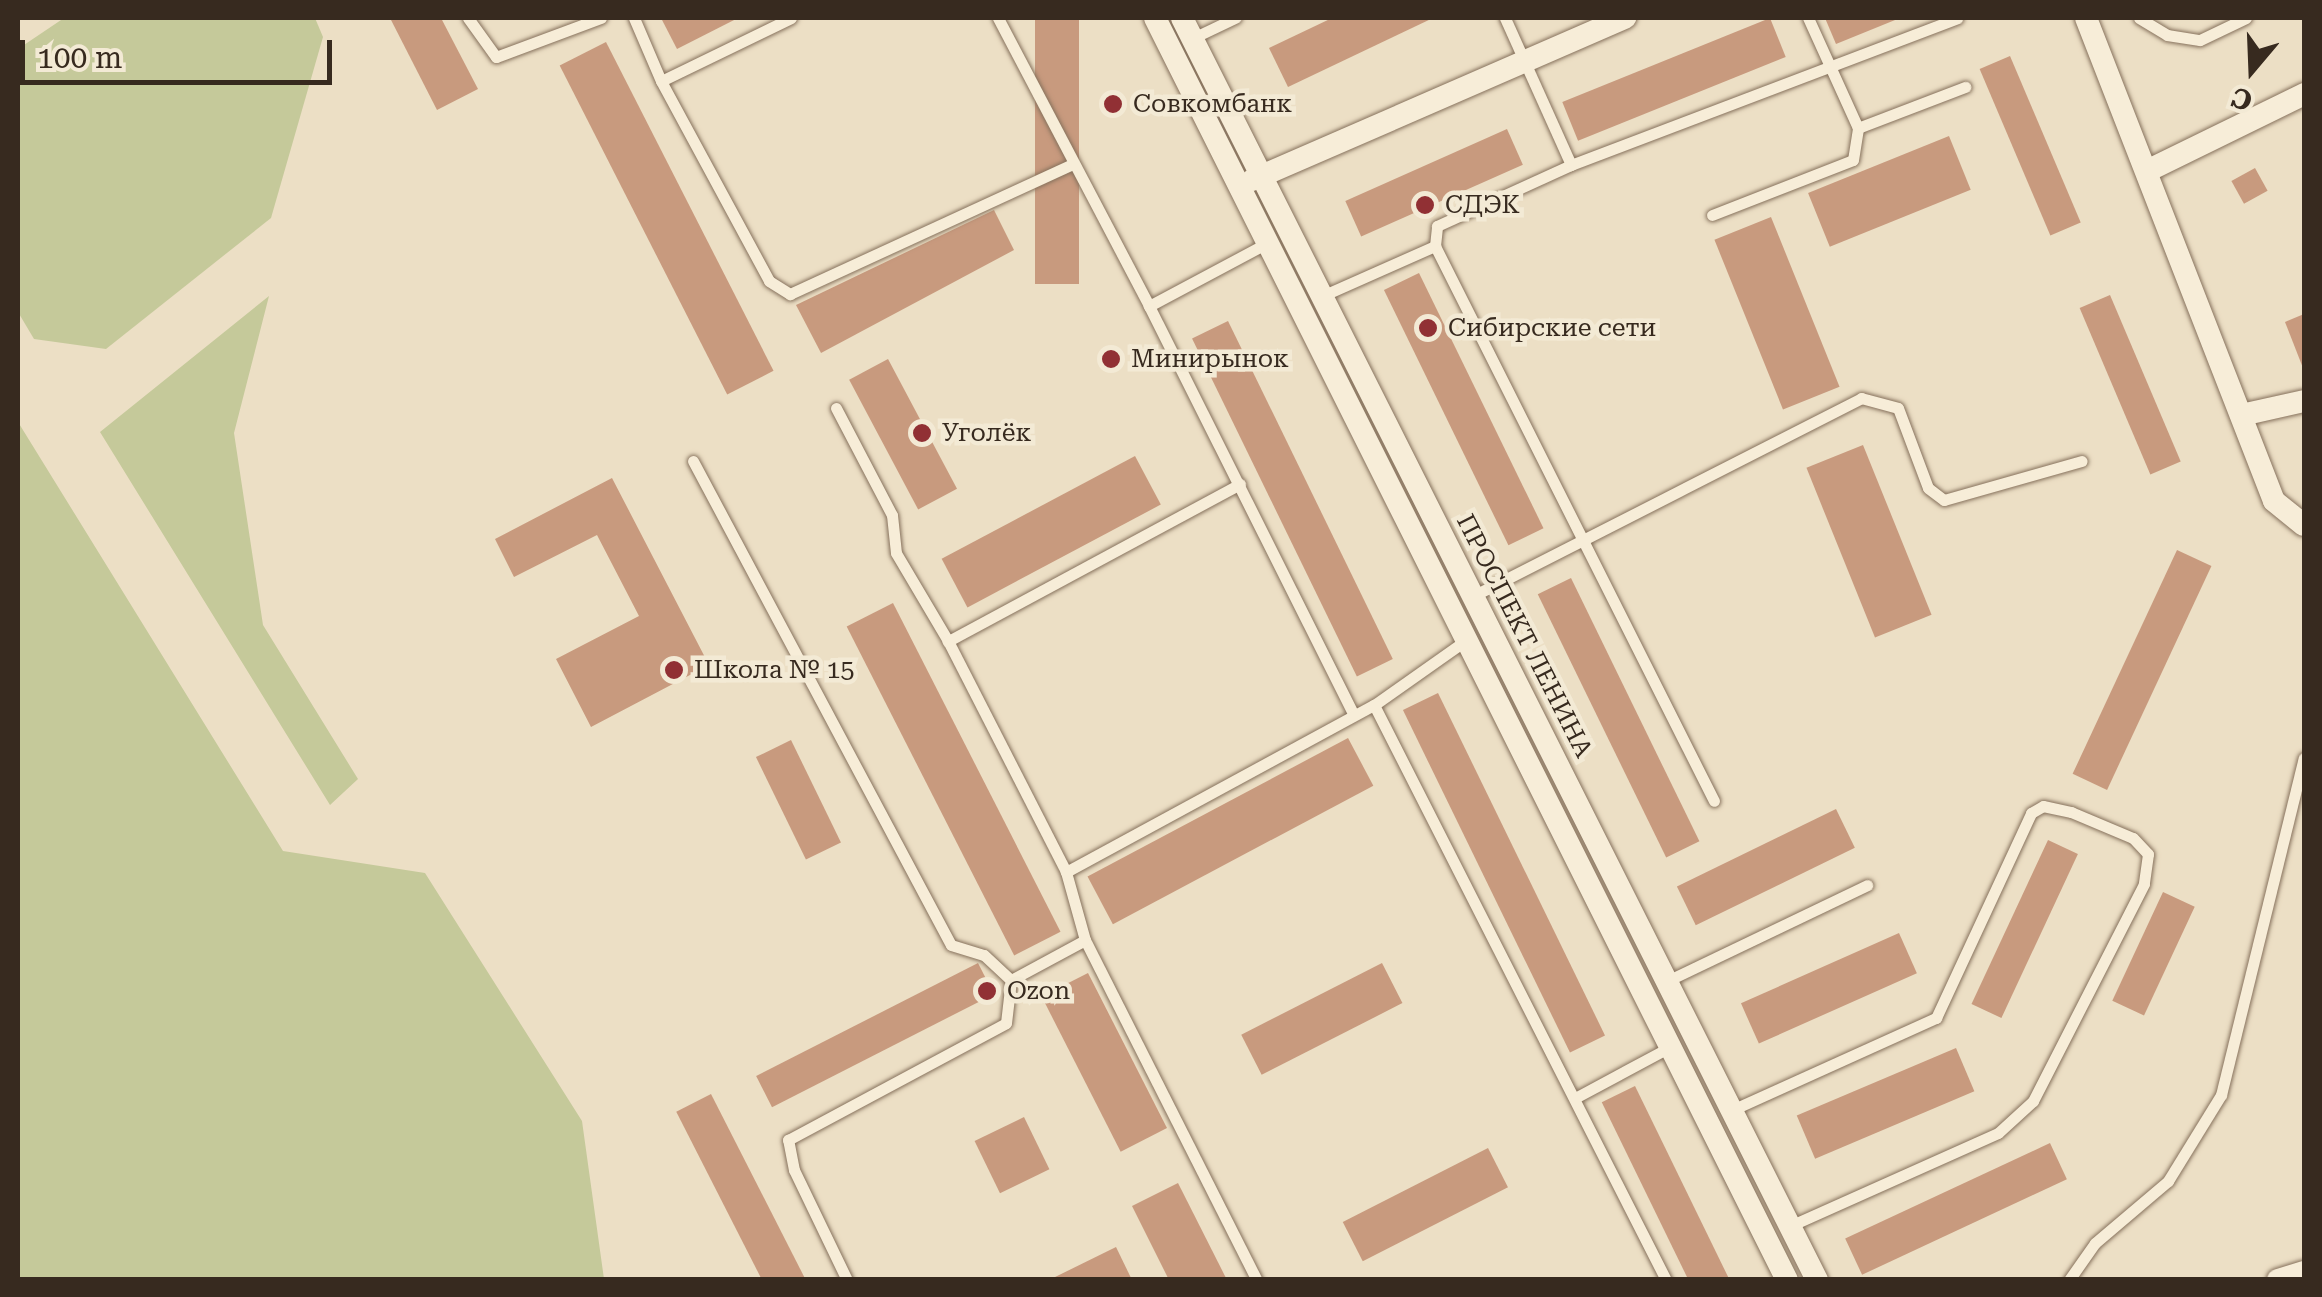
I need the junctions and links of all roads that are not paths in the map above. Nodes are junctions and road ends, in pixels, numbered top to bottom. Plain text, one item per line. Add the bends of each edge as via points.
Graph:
1 (468, 18) edge
2 (601, 18) edge
3 (634, 18) edge
4 (791, 18) edge
5 (998, 18) edge
6 (1155, 18) edge
7 (1235, 18) edge
8 (1506, 18) edge
9 (1626, 18) edge
10 (1808, 18) edge
11 (1957, 18) edge
12 (2086, 18) edge
13 (2138, 18) edge
14 (2246, 18) edge
15 (1188, 28) edge
16 (1525, 64) junction
17 (1826, 64) junction
18 (661, 81) junction
19 (1965, 88) dead end
20 (2304, 94) edge
21 (1858, 128) junction
22 (1072, 164) junction
23 (1571, 165) junction
24 (2147, 171) junction
25 (1263, 176) junction
26 (1239, 186) junction
27 (1712, 215) dead end
28 (1267, 242) junction
29 (1434, 246) junction
30 (1322, 296) junction
31 (1149, 306) junction
32 (2304, 401) edge
33 (836, 408) dead end
34 (2246, 414) junction
35 (692, 461) dead end
36 (2082, 461) dead end
37 (1240, 484) junction
38 (2304, 525) edge
39 (1582, 539) junction
40 (1474, 596) junction
41 (1466, 640) junction
42 (948, 641) junction
43 (1374, 705) junction
44 (1354, 715) junction
45 (2304, 758) edge
46 (1714, 801) dead end
47 (1066, 872) junction
48 (1867, 885) dead end
49 (1084, 940) junction
50 (1011, 980) junction
51 (1668, 981) junction
52 (1672, 1046) junction
53 (1575, 1098) junction
54 (1732, 1110) junction
55 (1790, 1226) junction
56 (2304, 1272) edge
57 (847, 1280) edge
58 (1257, 1280) edge
59 (1666, 1280) edge
60 (1787, 1280) edge
61 (1817, 1280) edge
62 (2069, 1280) edge
63 (2278, 1280) edge

1 - 2 lane via 496,57
3 - 18 lane
4 - 18 lane
5 - 22 lane
6 - 26 street
7 - 15 lane
8 - 16 lane
9 - 16 street
10 - 17 lane
11 - 17 lane
12 - 24 street
13 - 14 lane via 2167,35 2200,40
15 - 25 street, ПРОСПЕКТ ЛЕНИНА
16 - 23 lane
16 - 25 street
17 - 21 lane
17 - 23 lane
18 - 22 lane via 770,281 790,294
19 - 21 lane
20 - 24 street
21 - 27 lane via 1853,160
22 - 31 lane
23 - 29 lane via 1438,226
24 - 34 street
25 - 26 street
25 - 30 street, ПРОСПЕКТ ЛЕНИНА
26 - 28 street
28 - 31 lane
28 - 41 street
29 - 30 lane
29 - 39 lane
30 - 40 street, ПРОСПЕКТ ЛЕНИНА
31 - 37 lane
32 - 34 street
33 - 42 lane via 892,515 896,554
34 - 38 street via 2274,501
35 - 50 lane via 951,945 984,956
36 - 39 lane via 1944,500 1928,488 1898,408 1860,398
37 - 42 lane
37 - 44 lane
39 - 40 lane
39 - 46 lane
40 - 51 street, ПРОСПЕКТ ЛЕНИНА
41 - 43 lane
41 - 52 street
42 - 47 lane
43 - 44 lane
43 - 53 lane
44 - 47 lane
45 - 62 lane via 2221,1095 2168,1181 2095,1243
47 - 49 lane
48 - 51 lane
49 - 50 lane
49 - 58 lane
50 - 57 lane via 1006,1023 788,1140 794,1170
51 - 54 street, ПРОСПЕКТ ЛЕНИНА
52 - 53 lane
52 - 60 street
53 - 59 lane
54 - 55 street, ПРОСПЕКТ ЛЕНИНА
54 - 55 lane via 1936,1018 2031,813 2042,806 2132,838 2148,854 2138,897 2033,1101 1998,1133
55 - 61 street, ПРОСПЕКТ ЛЕНИНА
56 - 63 street

